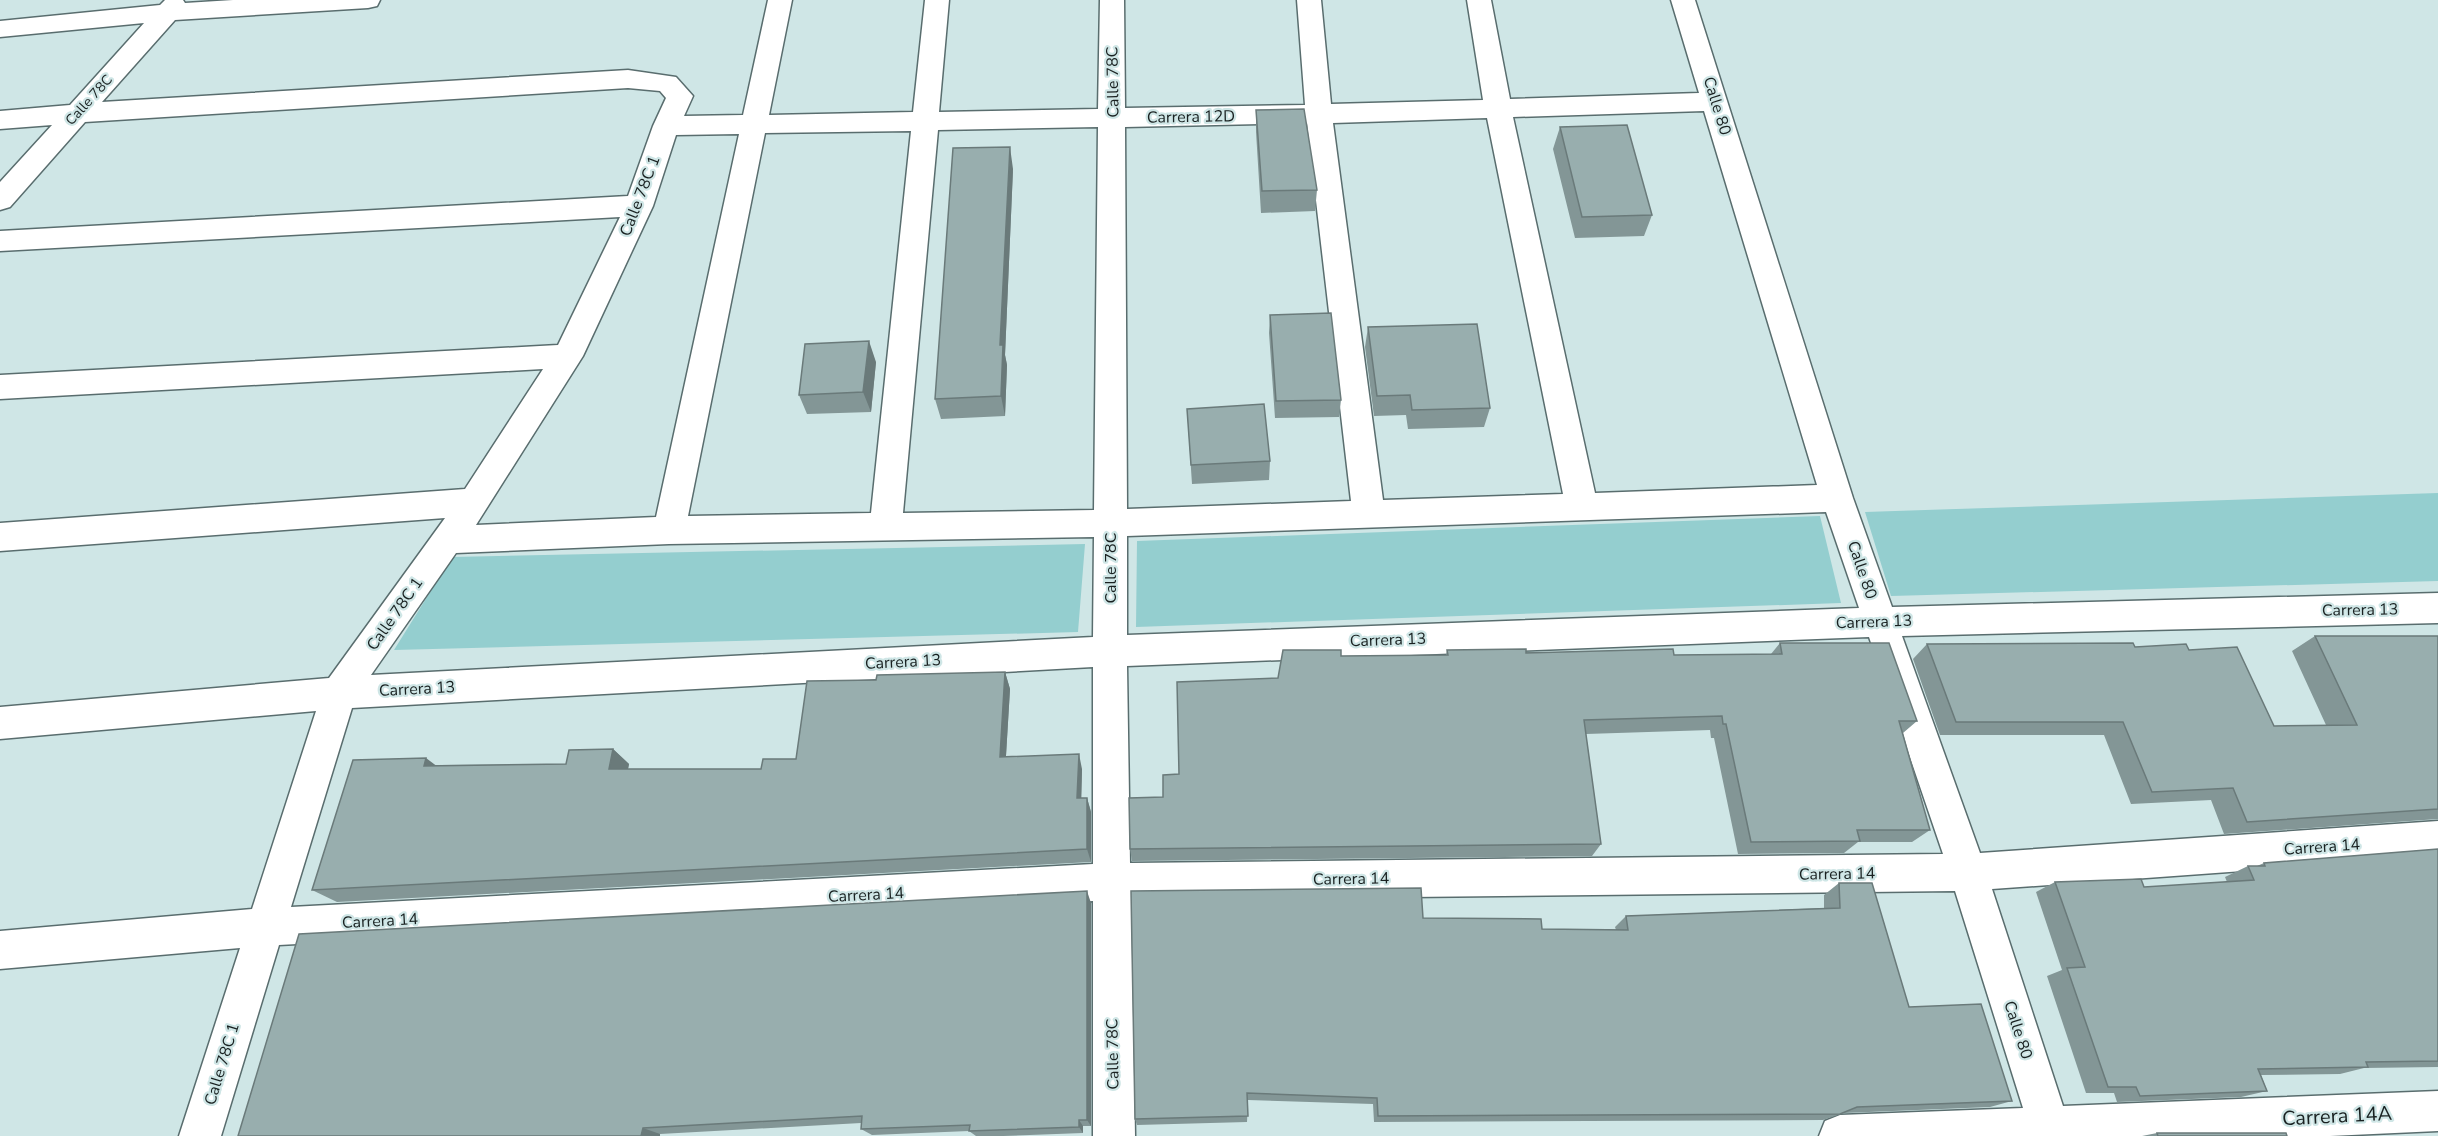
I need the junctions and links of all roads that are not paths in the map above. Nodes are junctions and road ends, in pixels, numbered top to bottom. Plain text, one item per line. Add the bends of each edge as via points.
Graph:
1 (368, 0) edge
2 (780, 0) edge
3 (937, 0) edge
4 (1112, 0) edge
5 (1310, 0) edge
6 (1479, 0) edge
7 (1683, 0) edge
8 (173, 6) edge
9 (0, 29) edge
10 (1716, 102) junction
11 (1498, 108) junction
12 (78, 113) junction
13 (1319, 114) junction
14 (1114, 118) junction
15 (0, 120) edge
16 (924, 121) junction
17 (752, 124) junction
18 (666, 126) junction
19 (0, 200) edge
20 (639, 206) junction
21 (0, 241) edge
22 (568, 356) junction
23 (0, 387) edge
24 (1837, 498) junction
25 (474, 502) junction
26 (1582, 506) junction
27 (1370, 514) junction
28 (1112, 523) junction
29 (886, 526) junction
30 (669, 530) junction
31 (0, 537) edge
32 (446, 540) junction
33 (2435, 614) edge
34 (1880, 622) junction
35 (1110, 651) junction
36 (339, 693) junction
37 (0, 723) edge
38 (2438, 839) edge
39 (1968, 872) junction
40 (1111, 882) junction
41 (265, 927) junction
42 (0, 950) edge
43 (2438, 1111) edge
44 (2051, 1132) edge
45 (200, 1136) edge
46 (1114, 1136) edge
47 (1840, 1136) edge

1 - 8 street
2 - 17 street
3 - 16 street
4 - 14 street, Calle 78C
5 - 13 street
6 - 11 street
7 - 10 street, Calle 80
8 - 9 street
8 - 12 street, Calle 78C
10 - 11 street, Carrera 12D
10 - 24 street, Calle 80
11 - 13 street, Carrera 12D
11 - 26 street
12 - 15 street
12 - 18 street, Calle 78C 1 via 628,79 667,83 680,96
12 - 19 street, Calle 78C
13 - 14 street, Carrera 12D
13 - 27 street
14 - 16 street, Carrera 12D
14 - 28 street, Calle 78C
16 - 17 street, Carrera 12D
16 - 29 street
17 - 18 street, Carrera 12D
17 - 30 street
18 - 20 street, Calle 78C 1
20 - 21 street
20 - 22 street, Calle 78C 1
22 - 23 street
22 - 25 street, Calle 78C 1
24 - 26 street
24 - 34 street, Calle 80
25 - 31 street
25 - 32 street, Calle 78C 1
26 - 27 street
27 - 28 street
28 - 29 street
28 - 35 street, Calle 78C
29 - 30 street
30 - 32 street
32 - 36 street, Calle 78C 1
33 - 34 street, Carrera 13
34 - 35 street, Carrera 13
34 - 39 street, Calle 80
35 - 36 street, Carrera 13
35 - 40 street, Calle 78C
36 - 37 street, Carrera 13
36 - 41 street, Calle 78C 1
38 - 39 street, Carrera 14
39 - 40 street, Carrera 14
39 - 44 street, Calle 80
40 - 41 street, Carrera 14
40 - 46 street, Calle 78C
41 - 42 street, Carrera 14
41 - 45 street, Calle 78C 1
43 - 44 street, Carrera 14A
44 - 47 street, Carrera 14A

